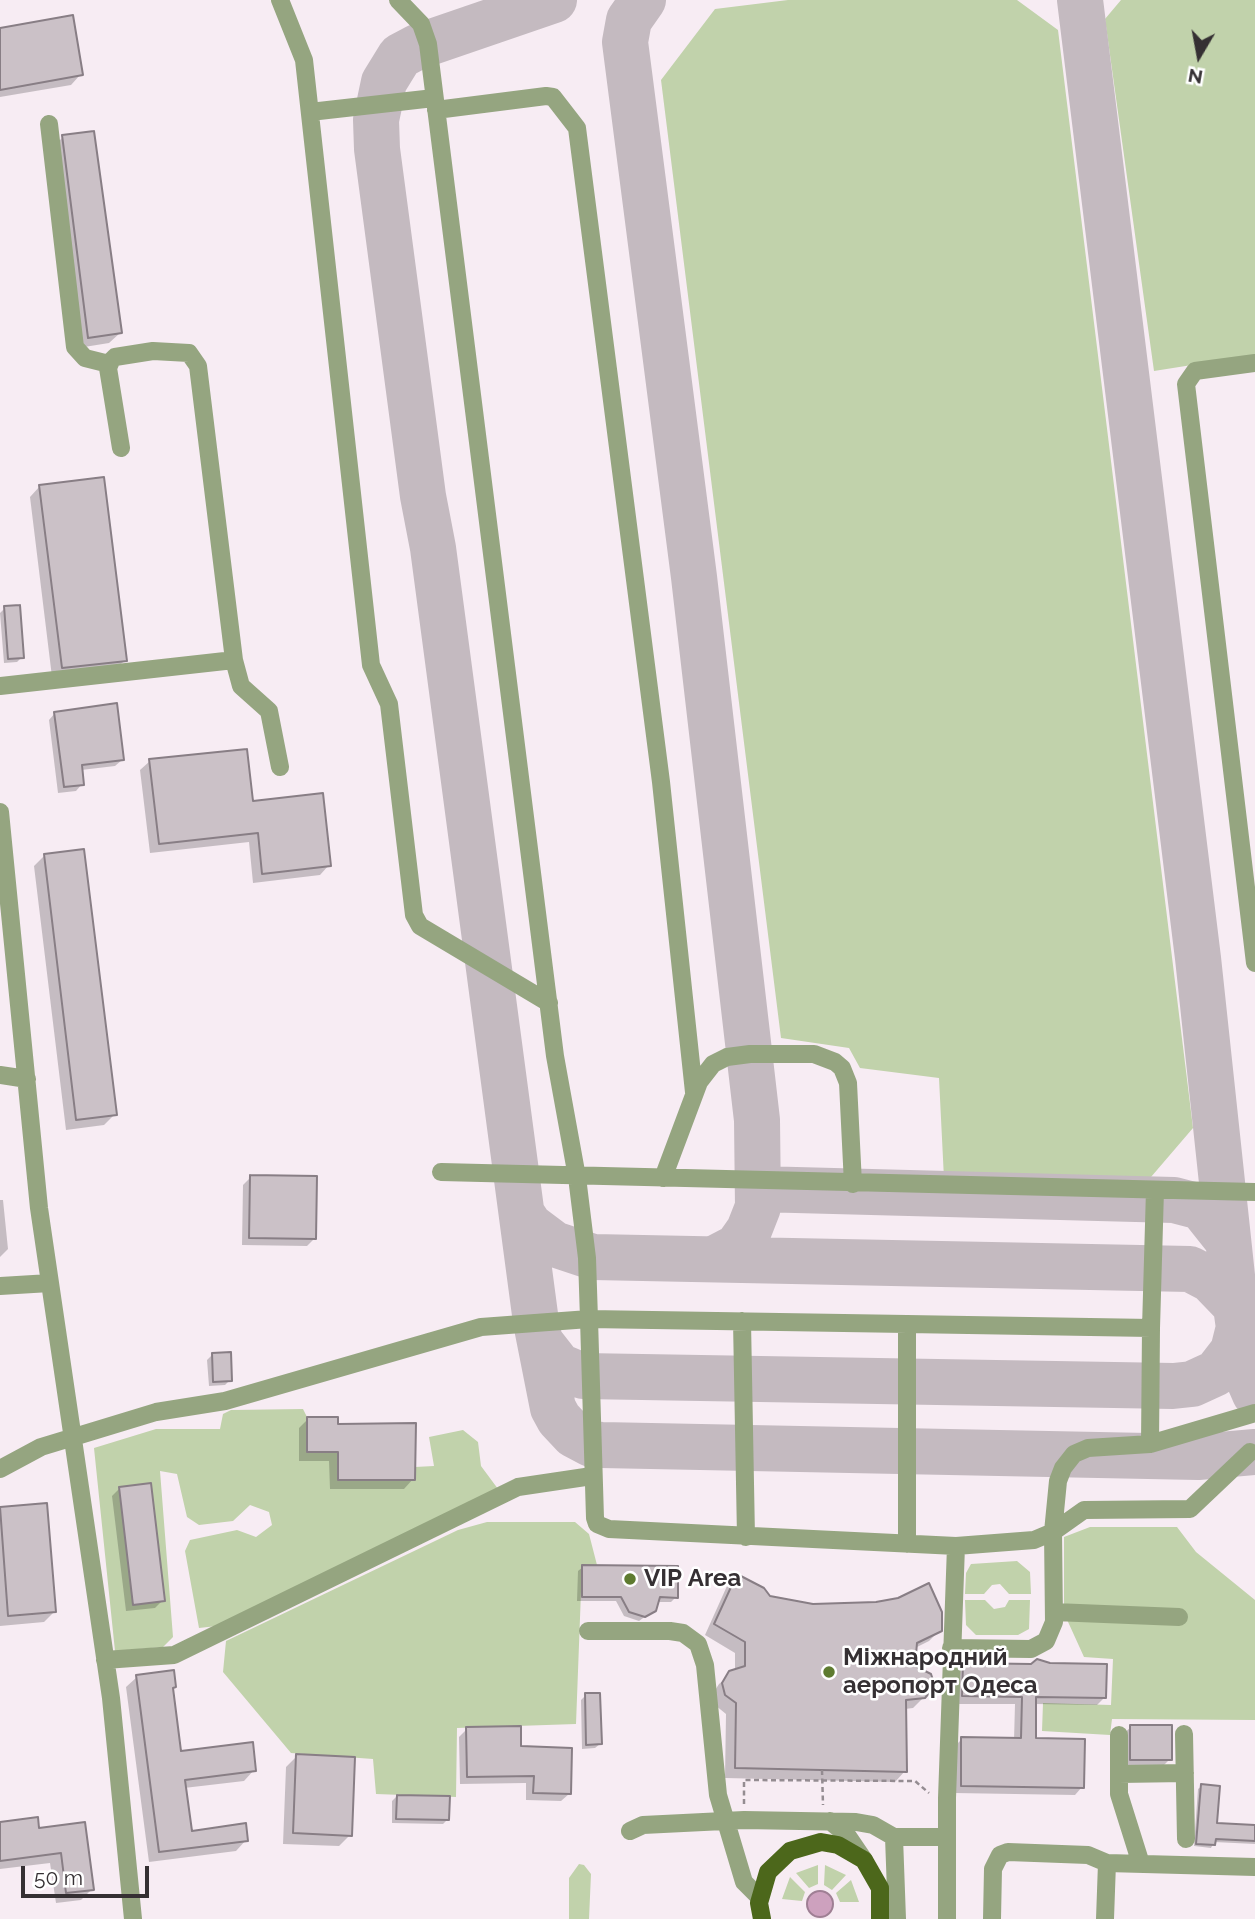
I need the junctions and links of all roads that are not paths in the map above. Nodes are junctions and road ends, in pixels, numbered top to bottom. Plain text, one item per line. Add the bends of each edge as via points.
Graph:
1 (280, 0) edge
2 (398, 0) edge
3 (435, 104) junction
4 (310, 112) junction
5 (49, 124) dead end
6 (1255, 363) edge
7 (109, 364) junction
8 (121, 448) dead end
9 (234, 660) junction
10 (0, 686) edge
11 (280, 767) dead end
12 (0, 812) edge
13 (2, 858) edge
14 (1255, 963) edge
15 (549, 1003) junction
16 (0, 1076) edge
17 (27, 1079) junction
18 (694, 1092) junction
19 (441, 1172) dead end
20 (577, 1177) junction
21 (663, 1178) junction
22 (853, 1184) junction
23 (1155, 1190) junction
24 (1255, 1192) edge
25 (50, 1283) junction
26 (0, 1286) edge
27 (589, 1319) junction
28 (742, 1321) junction
29 (907, 1324) junction
30 (1151, 1328) junction
31 (1255, 1413) edge
32 (73, 1439) junction
33 (1150, 1444) junction
34 (1250, 1452) dead end
35 (0, 1469) edge
36 (593, 1476) junction
37 (1053, 1532) junction
38 (746, 1537) junction
39 (907, 1544) junction
40 (956, 1546) junction
41 (1054, 1612) junction
42 (1179, 1617) dead end
43 (588, 1631) dead end
44 (951, 1648) junction
45 (105, 1660) junction
46 (1184, 1734) dead end
47 (1119, 1735) dead end
48 (1185, 1773) junction
49 (1119, 1774) junction
50 (725, 1820) junction
51 (823, 1821) junction
52 (630, 1831) dead end
53 (947, 1837) junction
54 (894, 1838) junction
55 (1186, 1839) dead end
56 (778, 1860) junction
57 (864, 1860) junction
58 (1107, 1863) junction
59 (1141, 1864) junction
60 (1255, 1867) edge
61 (760, 1898) junction
62 (133, 1919) edge
63 (762, 1919) edge
64 (880, 1919) edge
65 (897, 1919) edge
66 (947, 1919) edge
67 (992, 1919) edge
68 (1105, 1919) edge

1 - 4 lane via 304,60
2 - 3 lane via 426,34
3 - 4 lane
3 - 15 lane
3 - 18 lane via 553,97 577,128 661,782
4 - 15 lane via 371,665 389,704 414,915 420,926
5 - 7 lane via 75,347 85,358
6 - 14 lane via 1195,371 1186,384
7 - 8 lane
7 - 9 lane via 115,357 170,350 189,353 198,366
9 - 10 lane
9 - 11 lane via 241,686 269,711
12 - 13 lane
13 - 17 lane
15 - 20 lane
16 - 17 lane
17 - 25 lane
18 - 21 lane
18 - 22 lane via 704,1072 727,1057 814,1054 835,1062 842,1069 849,1096
19 - 20 lane
20 - 21 lane
20 - 27 lane
21 - 22 lane
22 - 23 lane
23 - 24 lane
23 - 30 lane
25 - 26 lane
25 - 32 lane
27 - 28 lane
27 - 32 lane via 481,1327 225,1401 156,1412
27 - 36 lane
28 - 29 lane
28 - 38 lane
29 - 30 lane
29 - 39 lane
30 - 33 lane
31 - 33 lane
32 - 35 lane via 41,1447
32 - 45 lane
33 - 37 lane via 1088,1448 1074,1454 1059,1475
34 - 37 lane via 1190,1509 1084,1510
36 - 38 lane via 595,1518 602,1527
36 - 45 lane via 518,1487 174,1655
37 - 40 lane via 1034,1540
37 - 41 lane
38 - 39 lane
39 - 40 lane
40 - 44 lane
41 - 42 lane
41 - 44 lane via 1046,1642 1031,1649
43 - 50 lane via 670,1631 683,1633 698,1644 705,1665 718,1795
44 - 53 lane
45 - 62 lane
46 - 48 lane
47 - 49 lane
48 - 49 lane
48 - 55 lane
49 - 59 lane via 1119,1794
50 - 51 lane
50 - 52 lane via 643,1825
50 - 61 lane via 744,1882
51 - 54 lane via 873,1825
51 - 56 lane
51 - 57 lane via 847,1835
53 - 54 lane
53 - 66 lane
54 - 65 lane
56 - 57 main road via 803,1845 821,1842 838,1845
56 - 61 main road via 768,1872
57 - 64 main road via 880,1888
58 - 59 lane
58 - 67 lane via 1088,1854 1000,1855 993,1869
58 - 68 lane
59 - 60 lane
61 - 63 main road

